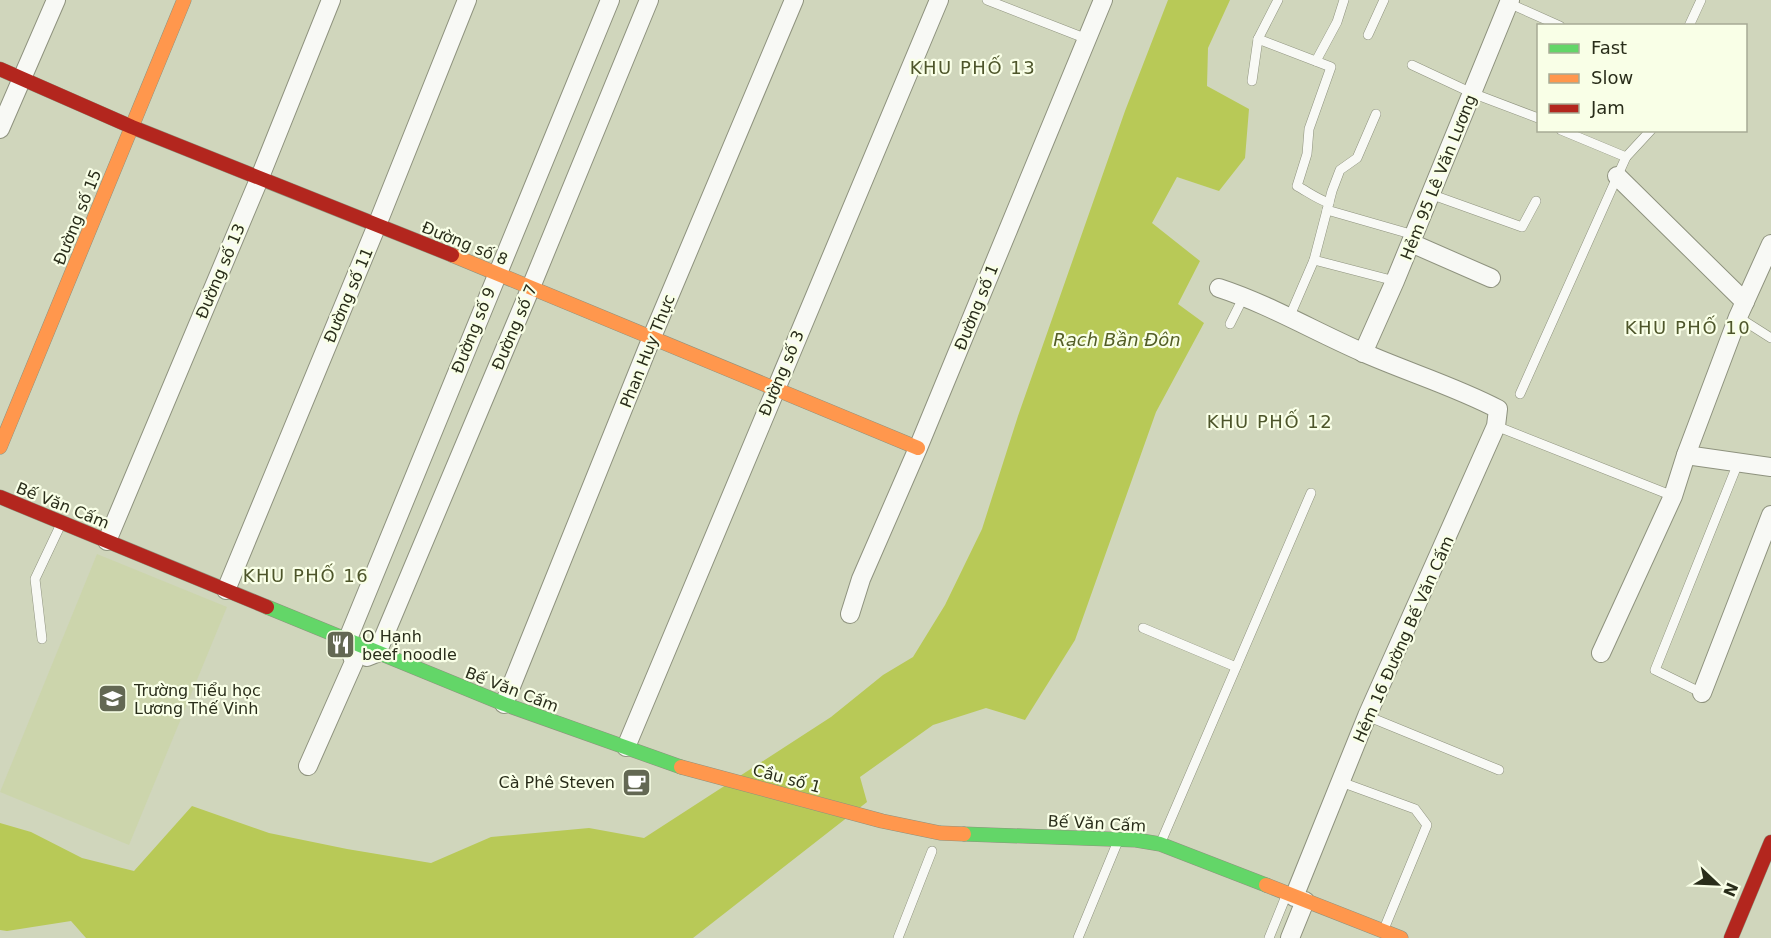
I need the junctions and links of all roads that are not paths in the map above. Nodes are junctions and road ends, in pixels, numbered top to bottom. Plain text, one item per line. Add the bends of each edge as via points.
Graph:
1 (56, 0) edge
2 (184, 0) edge
3 (331, 0) edge
4 (467, 0) edge
5 (610, 0) edge
6 (649, 0) edge
7 (794, 0) edge
8 (939, 0) edge
9 (987, 0) edge
10 (1103, 0) edge
11 (1278, 0) edge
12 (1344, 0) edge
13 (1384, 0) edge
14 (1701, 0) edge
15 (1506, 1) edge
16 (1556, 24) edge
17 (1690, 24) edge
18 (1368, 35) dead end
19 (1087, 39) junction
20 (1258, 39) junction
21 (1316, 61) junction
22 (1412, 65) dead end
23 (0, 69) edge
24 (22, 79) junction
25 (1252, 81) dead end
26 (1472, 93) junction
27 (1376, 114) dead end
28 (1537, 117) edge
29 (132, 127) junction
30 (0, 129) edge
31 (1566, 132) edge
32 (1649, 132) edge
33 (1626, 157) junction
34 (1617, 176) junction
35 (260, 177) junction
36 (1431, 194) junction
37 (1536, 201) dead end
38 (1328, 206) junction
39 (377, 225) junction
40 (1412, 239) junction
41 (1771, 244) edge
42 (1314, 260) junction
43 (497, 273) junction
44 (1491, 278) dead end
45 (1395, 281) junction
46 (531, 287) junction
47 (1219, 288) dead end
48 (1244, 296) junction
49 (1741, 310) junction
50 (1289, 319) junction
51 (1230, 324) dead end
52 (652, 337) junction
53 (1771, 338) edge
54 (1363, 353) junction
55 (775, 388) junction
56 (1520, 394) dead end
57 (1496, 426) junction
58 (0, 447) edge
59 (918, 448) junction
60 (1686, 455) junction
61 (1738, 463) junction
62 (1771, 467) edge
63 (1311, 493) dead end
64 (0, 496) edge
65 (1673, 496) junction
66 (1771, 515) edge
67 (62, 522) junction
68 (107, 541) junction
69 (226, 590) junction
70 (850, 614) dead end
71 (1143, 628) dead end
72 (42, 639) dead end
73 (347, 640) junction
74 (377, 653) junction
75 (1601, 653) dead end
76 (354, 662) junction
77 (1236, 668) junction
78 (1702, 693) joint
79 (504, 704) junction
80 (1368, 716) junction
81 (626, 747) junction
82 (308, 766) dead end
83 (682, 767) joint
84 (1498, 770) dead end
85 (1341, 782) junction
86 (882, 821) joint
87 (1119, 839) junction
88 (1771, 842) edge
89 (1160, 844) junction
90 (932, 851) dead end
91 (1295, 897) junction
92 (1383, 931) junction
93 (898, 938) edge
94 (1078, 938) edge
95 (1269, 938) edge
96 (1290, 938) edge
97 (1401, 938) edge
98 (1731, 938) edge

1 - 24 street
2 - 29 street, Đường số 15
3 - 35 street, Đường số 13
4 - 39 street, Đường số 11
5 - 43 street, Đường số 9
6 - 46 street, Đường số 7
7 - 52 street, Phan Huy Thực
8 - 55 street, Đường số 3
9 - 19 lane
10 - 19 street, Đường số 1
11 - 20 lane
12 - 21 lane
13 - 18 lane
14 - 17 lane
15 - 16 lane
15 - 26 street, Hẻm 95 Lê Văn Lương
19 - 59 street, Đường số 1
20 - 21 lane
20 - 25 lane
21 - 38 lane via 1331,67 1309,129 1307,154 1297,186
22 - 26 lane
23 - 24 street, Đường số 8
24 - 29 street, Đường số 8
24 - 30 street
26 - 28 lane
26 - 36 street, Hẻm 95 Lê Văn Lương
27 - 38 lane via 1357,158 1340,170
29 - 35 street, Đường số 8
29 - 58 street, Đường số 15
31 - 33 lane
32 - 33 lane
33 - 34 lane
34 - 49 street
34 - 56 lane
35 - 39 street, Đường số 8
35 - 68 street, Đường số 13
36 - 37 lane via 1522,227
36 - 40 street, Hẻm 95 Lê Văn Lương
38 - 40 lane
38 - 42 lane
39 - 43 street, Đường số 8
39 - 69 street, Đường số 11
40 - 44 street
40 - 45 street, Hẻm 95 Lê Văn Lương
41 - 49 street
42 - 45 lane
42 - 50 lane
43 - 46 street, Đường số 8
43 - 73 street, Đường số 9
45 - 54 street, Hẻm 95 Lê Văn Lương
46 - 52 street, Đường số 8
46 - 74 street, Đường số 7
47 - 48 street
48 - 50 street
48 - 51 lane
49 - 53 lane
49 - 60 street
50 - 54 street
52 - 55 street, Đường số 8
52 - 79 street, Phan Huy Thực
54 - 57 street via 1471,394 1498,409
55 - 59 street, Đường số 8
55 - 81 street, Đường số 3
57 - 65 lane
57 - 80 street, Hẻm 16 Đường Bế Văn Cấm
59 - 70 street, Đường số 1 via 861,579
60 - 61 street
60 - 65 street
61 - 62 street
61 - 78 lane via 1655,670
63 - 77 lane
64 - 67 street, Bế Văn Cấm
65 - 75 street
66 - 78 street
67 - 68 street, Bế Văn Cấm
67 - 72 lane via 35,579
68 - 69 street, Bế Văn Cấm
69 - 73 street, Bế Văn Cấm
71 - 77 lane
73 - 74 street, Bế Văn Cấm
73 - 76 street
74 - 76 street
74 - 79 street, Bế Văn Cấm
76 - 82 street
77 - 89 lane
79 - 81 street, Bế Văn Cấm
80 - 84 lane
80 - 85 street, Hẻm 16 Đường Bế Văn Cấm
81 - 83 street, Bế Văn Cấm
83 - 86 street, Cầu số 1
85 - 91 street, Hẻm 16 Đường Bế Văn Cấm
85 - 92 lane via 1415,809 1427,825
86 - 87 street, Bế Văn Cấm via 940,833
87 - 89 street, Bế Văn Cấm
87 - 94 lane
88 - 98 street
89 - 91 street, Bế Văn Cấm
90 - 93 lane
91 - 92 street, Bế Văn Cấm
91 - 95 lane
91 - 96 street, Hẻm 16 Đường Bế Văn Cấm
92 - 97 street, Bế Văn Cấm

